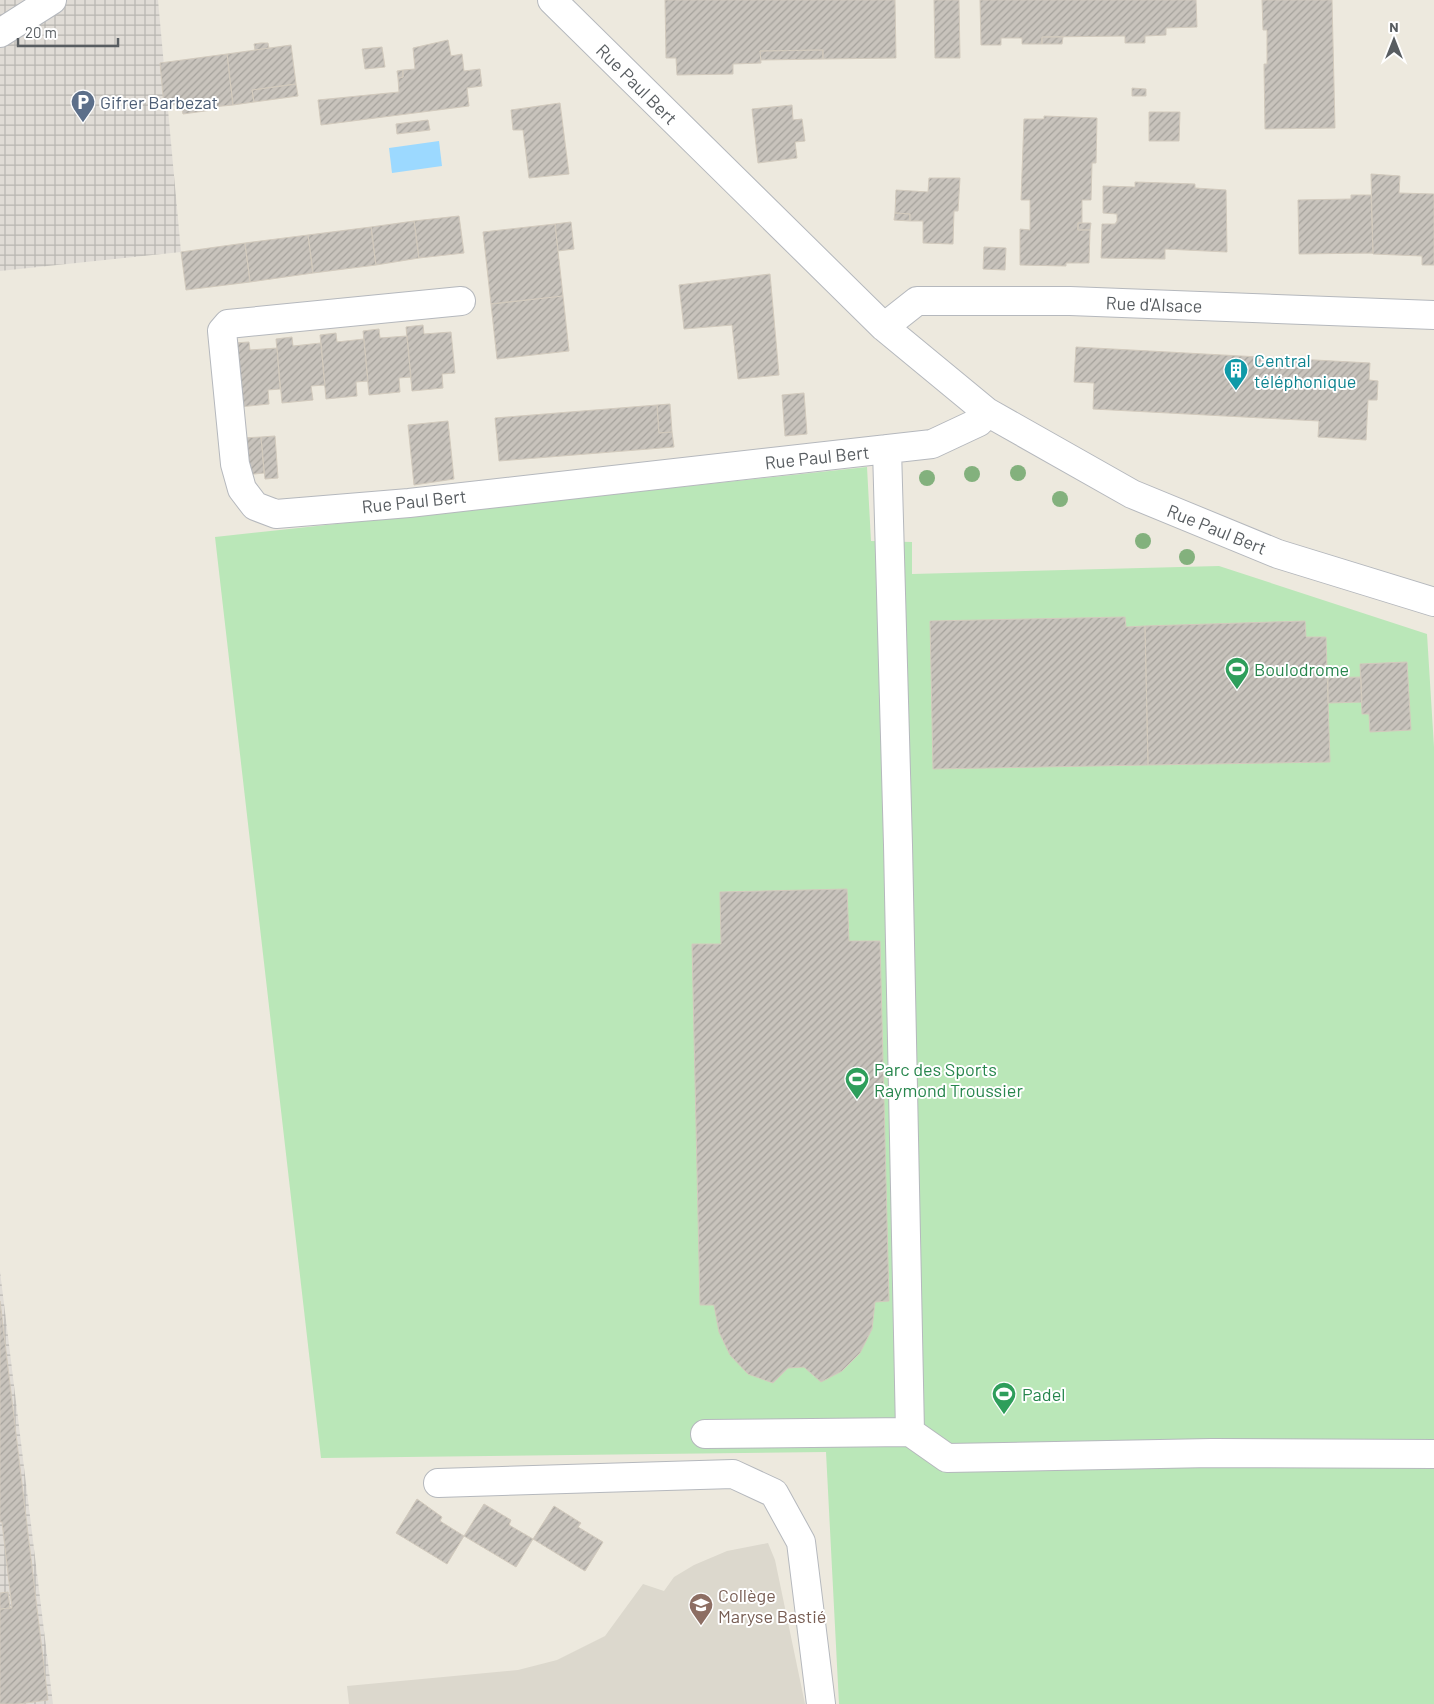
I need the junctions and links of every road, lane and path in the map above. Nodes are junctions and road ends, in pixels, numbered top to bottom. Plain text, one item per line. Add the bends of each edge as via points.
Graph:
1 (52, 0) edge
2 (552, 0) edge
3 (0, 33) edge
4 (461, 301) dead end
5 (1434, 315) edge
6 (884, 327) junction
7 (987, 412) junction
8 (887, 449) junction
9 (1434, 602) edge
10 (910, 1432) junction
11 (705, 1434) dead end
12 (1434, 1454) edge
13 (438, 1483) dead end
14 (821, 1704) edge

1 - 3 street
2 - 6 street, Rue Paul Bert
4 - 8 street, Rue Paul Bert via 228,324 222,331 235,464 242,489 255,506 276,514 409,503
5 - 6 street, Rue d'Alsace via 1070,301 917,301
6 - 7 street, Rue Paul Bert
7 - 8 street, Rue Paul Bert via 979,422 932,444
7 - 9 street, Rue Paul Bert via 1132,494 1278,554
8 - 10 street
10 - 11 street
10 - 12 street via 947,1458 1212,1453
13 - 14 street via 733,1474 774,1493 801,1542

